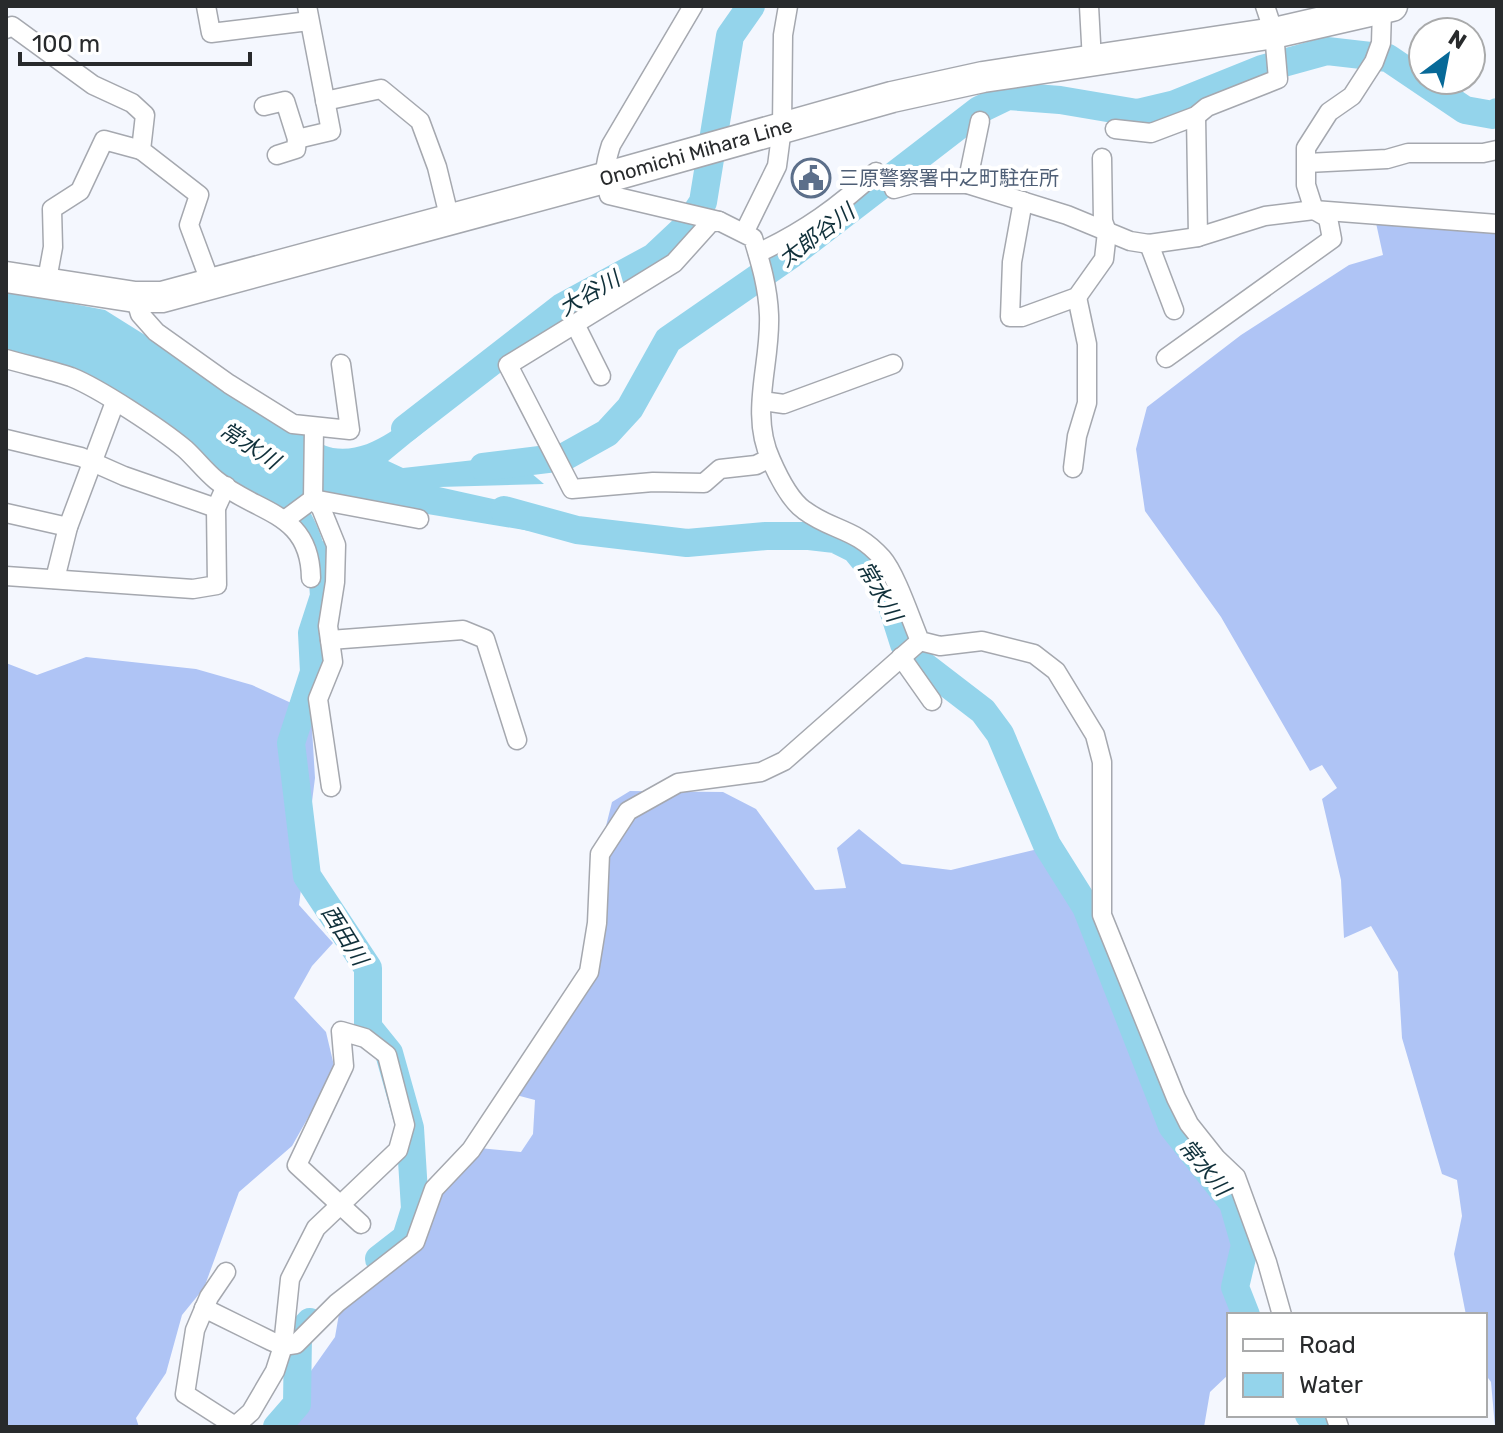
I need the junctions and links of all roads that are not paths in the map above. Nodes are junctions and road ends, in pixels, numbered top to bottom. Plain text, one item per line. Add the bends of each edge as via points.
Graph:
1 (206, 6) edge
2 (693, 6) edge
3 (788, 6) edge
4 (1089, 6) edge
5 (1387, 8) edge
6 (308, 14) edge
7 (1270, 19) edge
8 (6, 29) edge
9 (1092, 61) junction
10 (325, 101) junction
11 (264, 106) dead end
12 (1196, 116) junction
13 (980, 121) dead end
14 (782, 128) junction
15 (1115, 129) dead end
16 (297, 139) junction
17 (141, 150) junction
18 (1497, 150) edge
19 (277, 155) dead end
20 (1102, 158) dead end
21 (1307, 163) junction
22 (876, 172) dead end
23 (604, 178) junction
24 (967, 184) junction
25 (894, 189) dead end
26 (1023, 201) junction
27 (1314, 210) junction
28 (450, 220) junction
29 (719, 221) junction
30 (1497, 224) edge
31 (1107, 232) junction
32 (744, 233) junction
33 (1198, 237) junction
34 (1149, 244) junction
35 (759, 258) junction
36 (6, 277) edge
37 (211, 284) junction
38 (46, 285) junction
39 (135, 297) junction
40 (1077, 297) junction
41 (1174, 310) dead end
42 (575, 324) junction
43 (1166, 358) dead end
44 (6, 359) edge
45 (341, 364) dead end
46 (893, 364) dead end
47 (601, 376) dead end
48 (762, 401) junction
49 (115, 402) junction
50 (314, 428) junction
51 (6, 439) edge
52 (770, 458) junction
53 (92, 461) junction
54 (1073, 468) dead end
55 (226, 486) junction
56 (313, 499) junction
57 (216, 508) junction
58 (6, 513) edge
59 (286, 519) junction
60 (419, 519) dead end
61 (68, 527) junction
62 (6, 576) edge
63 (311, 578) dead end
64 (55, 579) junction
65 (330, 640) junction
66 (920, 641) junction
67 (901, 657) junction
68 (932, 701) dead end
69 (517, 740) dead end
70 (331, 787) dead end
71 (341, 1203) junction
72 (361, 1224) dead end
73 (226, 1272) dead end
74 (204, 1308) junction
75 (1281, 1313) edge
76 (283, 1346) junction
77 (235, 1426) edge

1 - 6 street via 211,33
2 - 23 street via 611,145
3 - 14 street
4 - 9 street
5 - 7 main road, Onomichi Mihara Line
5 - 21 street via 1374,62 1352,96 1321,124 1306,148
6 - 10 street
7 - 9 main road, Onomichi Mihara Line
7 - 12 street via 1278,79
8 - 17 street via 12,26 93,85 132,103 145,115
9 - 14 main road, Onomichi Mihara Line via 907,93
10 - 16 street via 331,131
10 - 28 street via 381,89 420,121
11 - 16 street via 285,101
12 - 15 street via 1151,133
12 - 33 street
13 - 24 street
14 - 23 main road, Onomichi Mihara Line
14 - 32 street via 777,166
16 - 19 street via 296,149
17 - 37 street via 199,195 189,225
17 - 38 street via 104,140 80,191 52,209
18 - 21 street
20 - 31 street
21 - 27 street via 1306,185
22 - 35 street via 826,215
23 - 28 main road, Onomichi Mihara Line
23 - 29 street via 609,195
24 - 25 street
24 - 26 street
26 - 31 street
26 - 40 street via 1012,262 1010,317
27 - 30 street
27 - 33 street via 1265,216
27 - 43 street via 1328,218 1332,239
28 - 37 main road, Onomichi Mihara Line
29 - 32 street
29 - 42 street via 710,223 674,263
31 - 34 street
31 - 40 street via 1104,259
32 - 35 street via 753,238
33 - 34 street
34 - 41 street
35 - 48 street via 770,318
36 - 38 main road, Onomichi Mihara Line
37 - 39 main road, Onomichi Mihara Line via 162,297
38 - 39 main road, Onomichi Mihara Line
39 - 50 street via 140,314 156,332 293,424
40 - 54 street via 1087,344 1087,403
42 - 47 street
42 - 52 street via 508,365 572,489 704,483 720,469
44 - 49 street via 73,378
45 - 50 street via 350,430
46 - 48 street via 784,404
48 - 52 street via 760,424
49 - 53 street
49 - 55 street via 185,449
50 - 56 street
51 - 53 street
52 - 66 street via 802,509 852,532 884,560
53 - 57 street
53 - 61 street
55 - 57 street
55 - 59 street
56 - 59 street
56 - 60 street
56 - 65 street via 336,545
57 - 64 street via 217,585 193,589
58 - 61 street
59 - 63 street via 303,540
61 - 64 street
62 - 64 street
65 - 69 street via 463,630 485,639
65 - 70 street via 333,662 318,699
66 - 67 street
66 - 75 street via 940,646 982,641 1034,654 1056,671 1095,735 1102,762 1102,915 1189,1124 1236,1177
67 - 68 street
67 - 76 street via 784,761 761,772 678,783 628,811 600,854 589,972 471,1150 434,1189 415,1242 337,1303 296,1344
71 - 71 street via 297,1165 344,1066 341,1031 365,1038 387,1055 405,1125 398,1150
71 - 72 street
71 - 76 street via 316,1228 290,1279
73 - 74 street
74 - 76 street
74 - 77 street via 195,1330 185,1394
76 - 77 street via 251,1412

